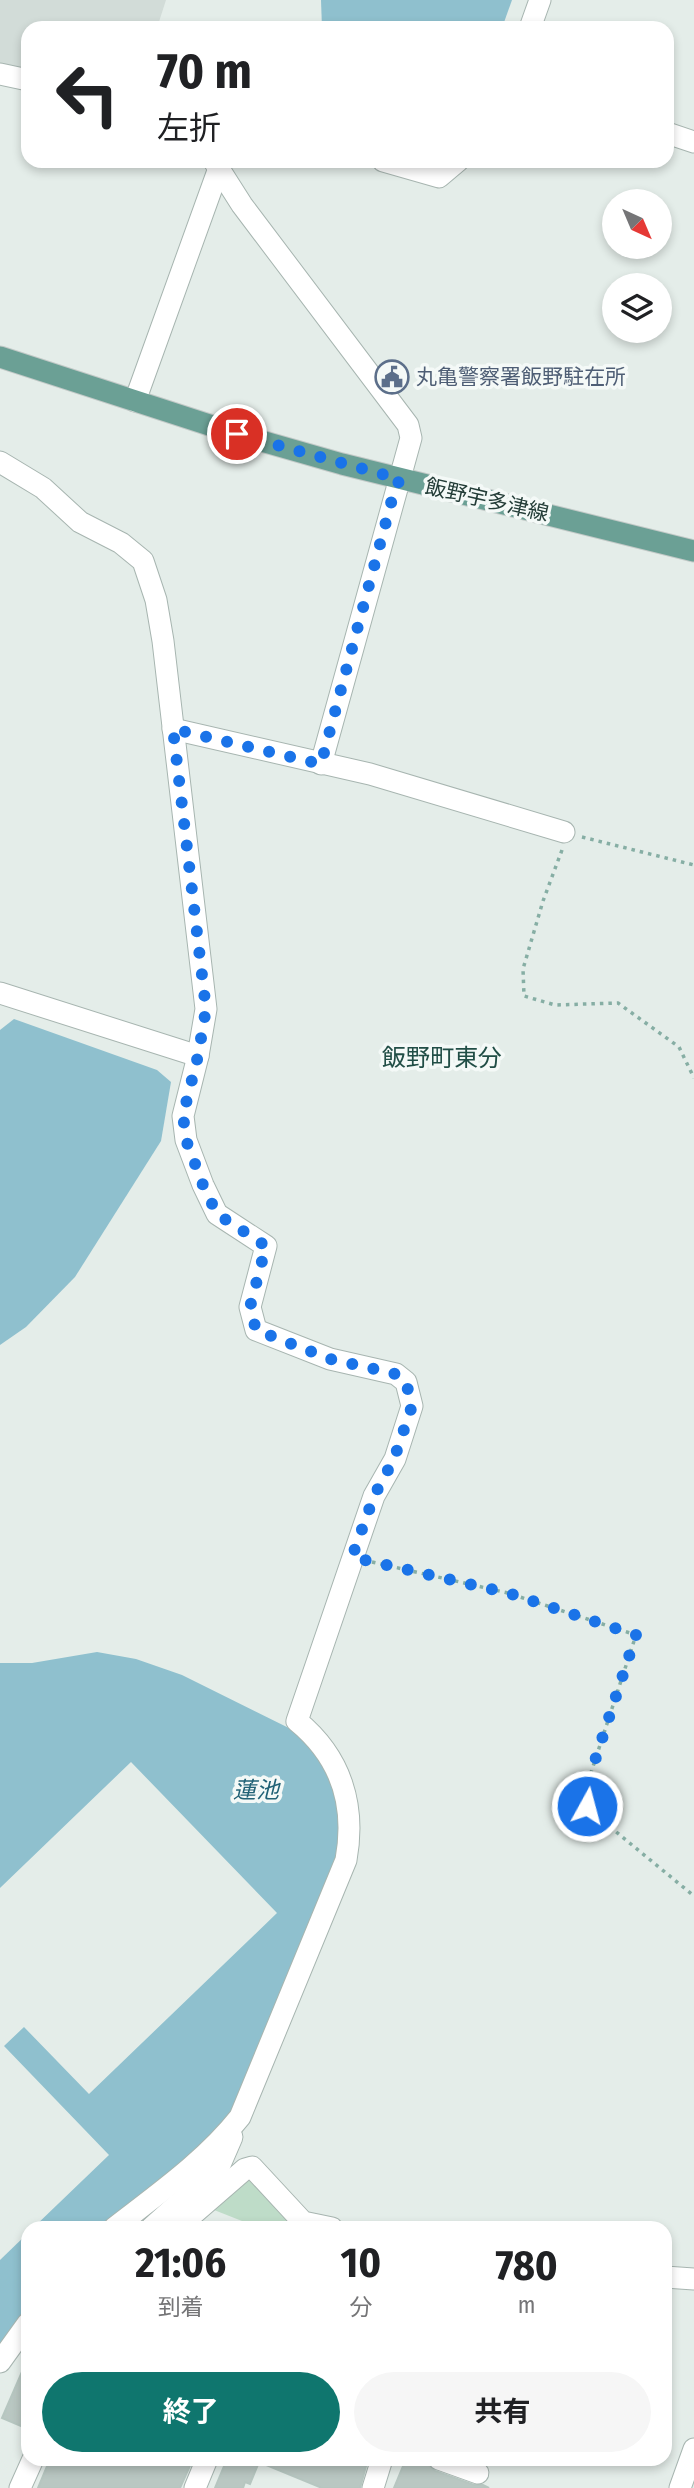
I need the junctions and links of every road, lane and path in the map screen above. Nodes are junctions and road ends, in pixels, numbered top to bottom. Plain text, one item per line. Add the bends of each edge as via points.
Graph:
1 (540, 0) edge
2 (532, 21) edge
3 (0, 75) edge
4 (21, 79) edge
5 (674, 135) edge
6 (694, 142) edge
7 (215, 168) edge
8 (218, 168) edge
9 (408, 168) edge
10 (450, 168) edge
11 (0, 358) edge
12 (135, 401) junction
13 (0, 462) edge
14 (397, 485) junction
15 (694, 551) edge
16 (173, 729) junction
17 (321, 764) junction
18 (564, 832) junction
19 (694, 865) edge
20 (0, 993) edge
21 (198, 1056) junction
22 (694, 1078) edge
23 (352, 1557) junction
24 (694, 1896) edge
25 (240, 2117) junction
26 (123, 2221) edge
27 (159, 2221) edge
28 (185, 2221) edge
29 (299, 2221) edge
30 (672, 2277) edge
31 (694, 2279) edge
32 (21, 2333) edge
33 (0, 2362) edge
34 (694, 2449) edge
35 (30, 2466) edge
36 (204, 2466) edge
37 (377, 2466) edge
38 (458, 2466) edge
39 (478, 2473) dead end
40 (20, 2488) edge
41 (195, 2488) edge
42 (373, 2488) edge
43 (680, 2488) edge

1 - 2 street
3 - 4 street
5 - 6 street
7 - 12 street
8 - 14 street via 408,425 411,438
9 - 10 street via 439,177
11 - 12 main road, 飯野宇多津線
12 - 14 main road, 飯野宇多津線
13 - 16 street via 43,488 80,522 121,543 143,561 161,628
14 - 15 main road, 飯野宇多津線
14 - 17 street
16 - 17 street
16 - 21 street via 206,1009
17 - 18 street via 370,774
18 - 19 path
18 - 22 path via 562,854 523,969 524,996 555,1005 618,1003 679,1047
20 - 21 street
21 - 23 street via 183,1115 186,1140 217,1214 266,1246 250,1307 256,1330 330,1359 396,1374 406,1382 412,1406
23 - 24 path via 508,1593 636,1635 584,1794 598,1818
23 - 25 street via 297,1721 322,1745 341,1781 350,1812 346,1860
25 - 26 street via 203,2158
25 - 27 street via 219,2167
28 - 29 street via 252,2167
30 - 31 street
32 - 33 street
34 - 43 street
35 - 40 street
36 - 41 street
37 - 42 street
38 - 39 street

